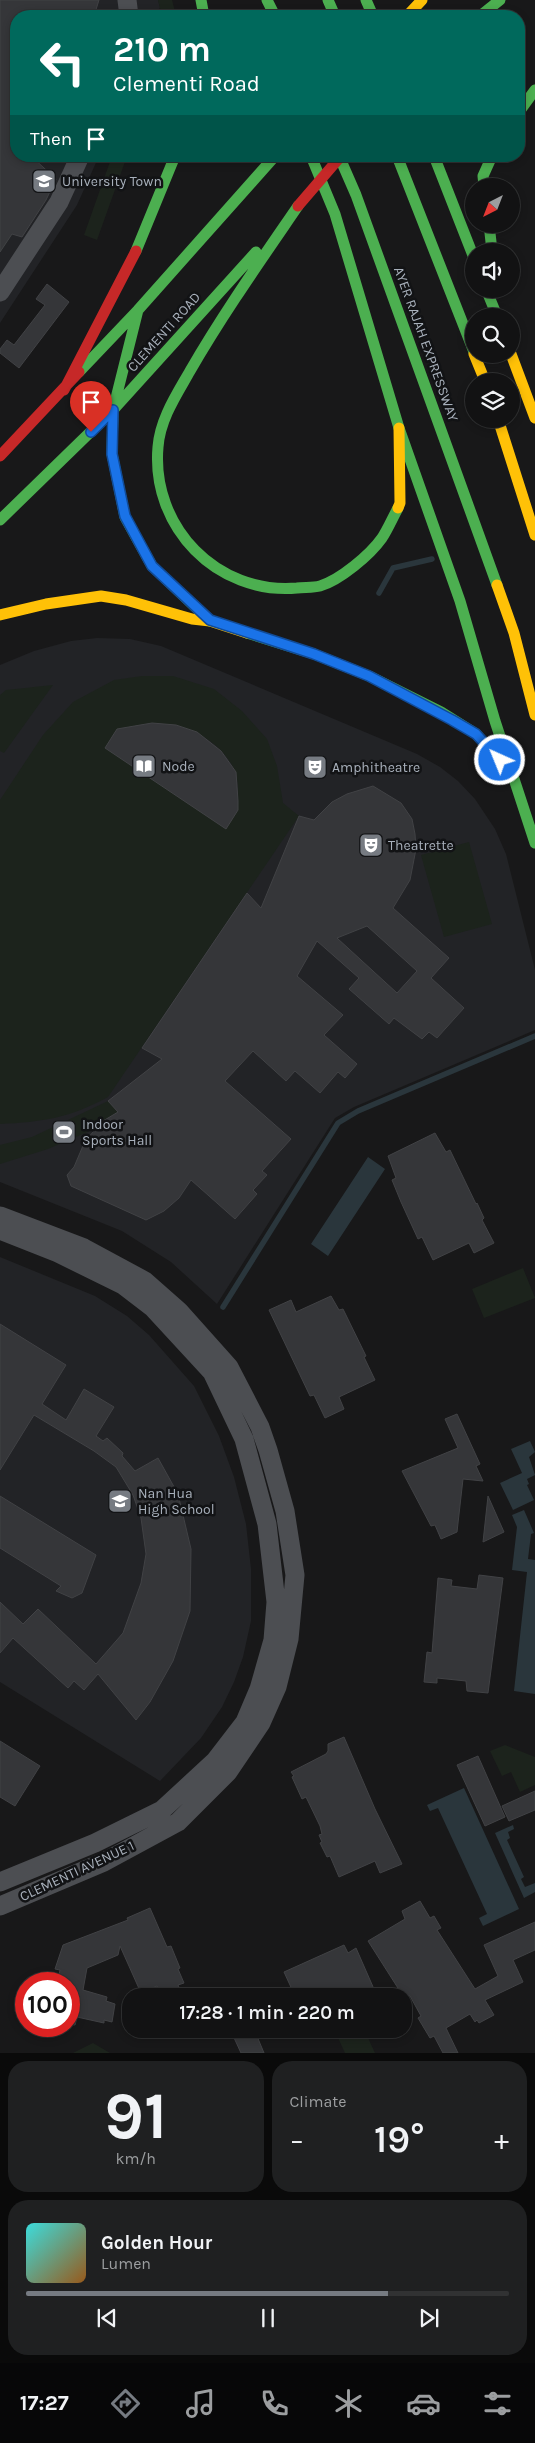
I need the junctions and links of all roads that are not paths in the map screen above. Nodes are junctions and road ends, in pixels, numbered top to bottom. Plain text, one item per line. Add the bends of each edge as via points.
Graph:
1 (422, 0) edge
2 (500, 0) edge
3 (413, 10) edge
4 (488, 10) edge
5 (534, 91) edge
6 (525, 104) edge
7 (77, 162) edge
8 (173, 162) edge
9 (271, 162) edge
10 (313, 162) edge
11 (335, 162) edge
12 (342, 162) edge
13 (400, 162) edge
14 (436, 162) edge
15 (489, 162) edge
16 (483, 178) edge
17 (298, 206) junction
18 (468, 243) edge
19 (0, 292) edge
20 (138, 310) junction
21 (465, 330) edge
22 (514, 363) edge
23 (64, 390) junction
24 (113, 410) junction
25 (535, 418) edge
26 (399, 428) junction
27 (501, 428) edge
28 (0, 456) edge
29 (0, 520) edge
30 (535, 535) edge
31 (0, 615) edge
32 (210, 620) junction
33 (535, 715) edge
34 (512, 772) junction
35 (535, 843) edge
36 (4, 1224) edge
37 (275, 1477) junction
38 (256, 1480) junction
39 (0, 1882) edge
40 (0, 1906) edge

1 - 3 main road
2 - 4 main road
5 - 6 main road
7 - 19 street via 58,202
8 - 23 main road via 128,266
9 - 20 main road
10 - 26 main road via 335,214
11 - 17 main road, CLEMENTI ROAD, bridge
12 - 33 main road, AYER RAJAH EXPRESSWAY via 514,633
13 - 21 main road
14 - 18 main road
15 - 16 main road
17 - 24 main road, CLEMENTI ROAD
17 - 26 main road via 210,336 169,408 158,446 159,487 175,527 201,558 238,582 276,590 320,586 353,567 382,538 400,503
20 - 23 main road
20 - 24 main road
22 - 25 main road
23 - 28 main road
24 - 29 main road, CLEMENTI ROAD
24 - 32 main road via 112,454 125,516 152,566
26 - 34 main road via 462,610
27 - 30 main road
31 - 32 main road via 101,596 192,619
32 - 34 main road via 369,676 476,734
34 - 35 main road
36 - 37 street, CLEMENTI AVENUE 1 via 84,1248 144,1281 175,1306 230,1367 260,1427
36 - 38 street, CLEMENTI AVENUE 1 via 123,1285 153,1308 212,1372 244,1439
37 - 38 street
37 - 40 street, CLEMENTI AVENUE 1 via 285,1511 295,1575 289,1639 277,1687 261,1723 228,1772 178,1822 104,1862
38 - 39 street, CLEMENTI AVENUE 1 via 267,1524 276,1602 273,1640 259,1689 245,1722 215,1761 162,1810 95,1843

